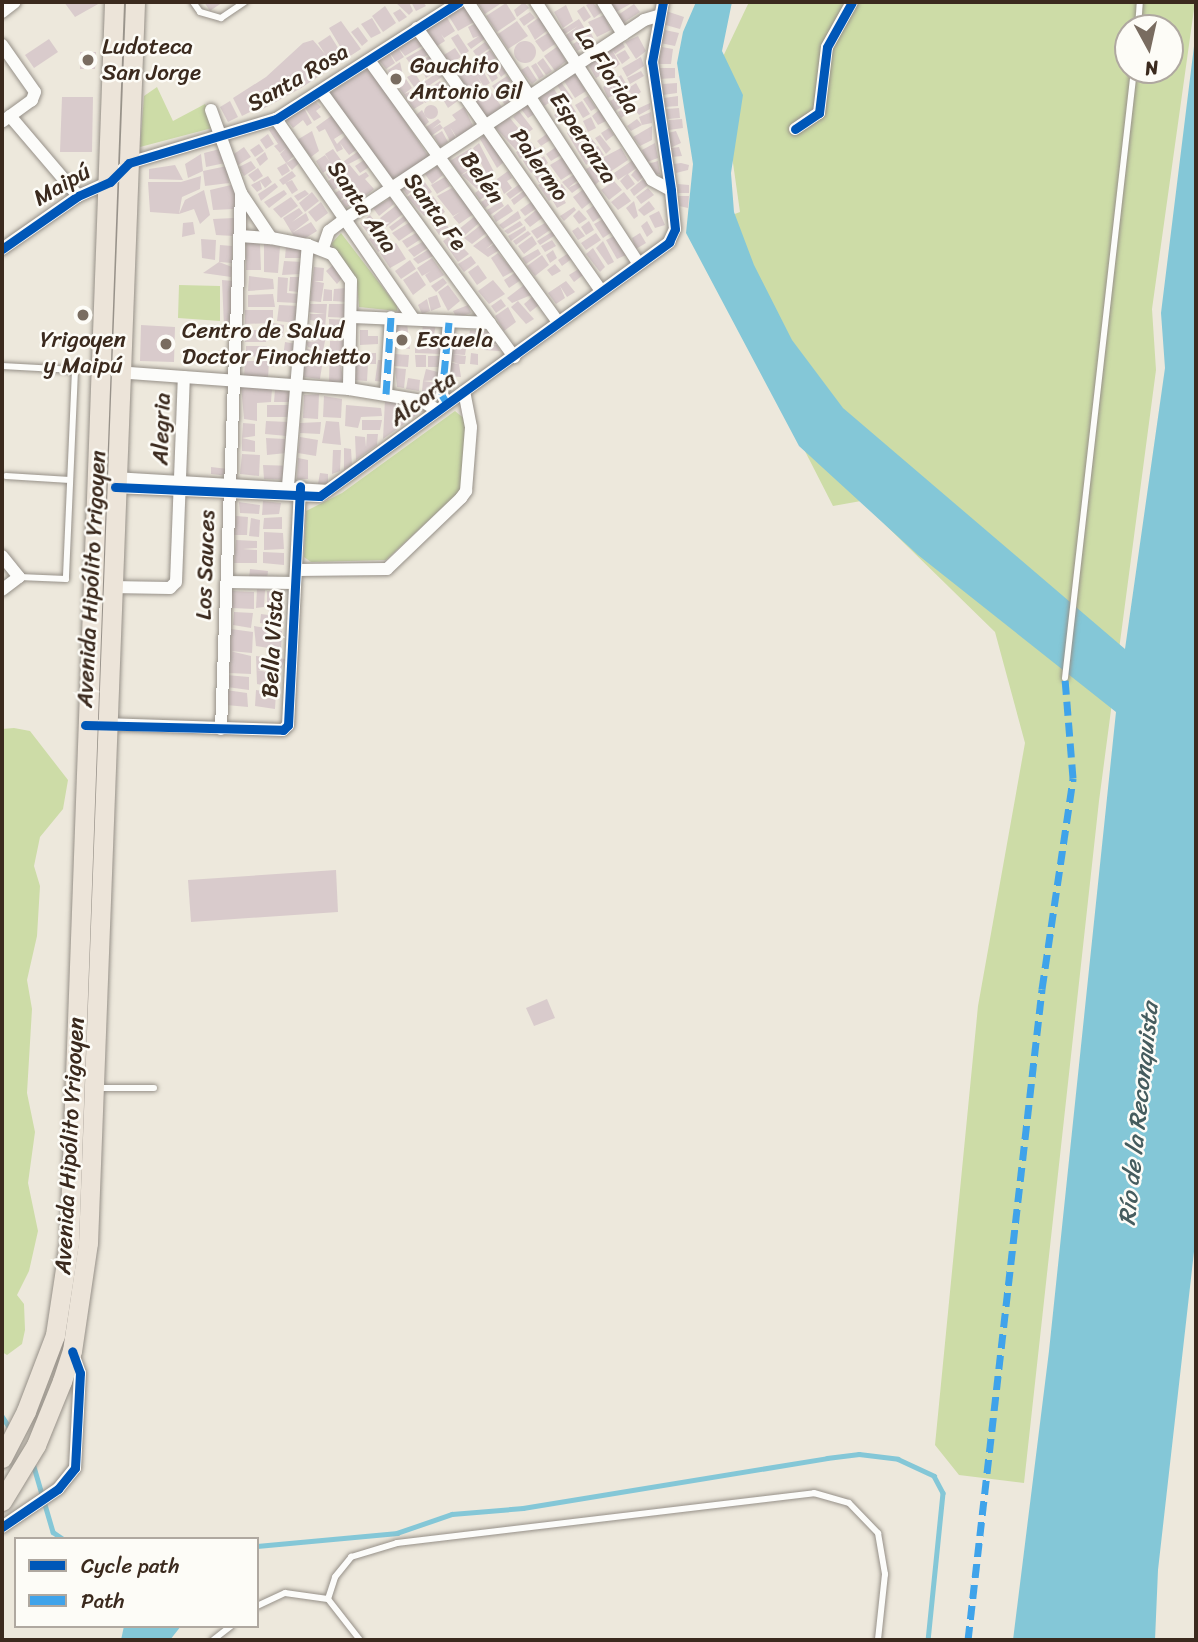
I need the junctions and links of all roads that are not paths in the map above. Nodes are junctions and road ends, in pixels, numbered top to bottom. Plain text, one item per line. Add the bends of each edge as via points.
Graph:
1 (15, 2) edge
2 (114, 2) edge
3 (135, 2) edge
4 (192, 2) edge
5 (244, 2) edge
6 (459, 2) edge
7 (468, 2) edge
8 (536, 2) edge
9 (603, 2) edge
10 (663, 2) edge
11 (852, 2) edge
12 (2, 12) edge
13 (658, 16) junction
14 (418, 29) junction
15 (622, 34) junction
16 (2, 45) edge
17 (369, 60) junction
18 (578, 64) junction
19 (1133, 84) edge
20 (321, 91) junction
21 (532, 96) junction
22 (211, 110) dead end
23 (6, 119) edge
24 (276, 119) junction
25 (487, 127) junction
26 (795, 128) dead end
27 (223, 138) junction
28 (440, 157) junction
29 (129, 163) junction
30 (110, 182) junction
31 (393, 188) junction
32 (671, 190) junction
33 (241, 193) junction
34 (78, 196) junction
35 (345, 219) junction
36 (240, 236) junction
37 (271, 238) junction
38 (308, 245) junction
39 (323, 248) junction
40 (2, 249) edge
41 (638, 263) junction
42 (601, 291) junction
43 (353, 317) junction
44 (391, 317) junction
45 (413, 318) junction
46 (449, 322) junction
47 (558, 322) junction
48 (490, 323) junction
49 (514, 357) junction
50 (2, 366) edge
51 (110, 372) junction
52 (184, 377) junction
53 (235, 381) junction
54 (299, 383) junction
55 (349, 389) junction
56 (464, 392) junction
57 (386, 394) junction
58 (442, 406) junction
59 (6, 476) dead end
60 (70, 480) junction
61 (116, 483) junction
62 (181, 486) junction
63 (230, 489) junction
64 (295, 490) junction
65 (2, 556) edge
66 (19, 577) junction
67 (296, 577) junction
68 (227, 582) junction
69 (111, 587) junction
70 (2, 590) edge
71 (1065, 678) dead end
72 (95, 724) junction
73 (221, 729) junction
74 (83, 1088) junction
75 (154, 1088) dead end
76 (72, 1351) junction
77 (2, 1458) edge
78 (2, 1501) edge
79 (2, 1527) edge
80 (328, 1599) junction
81 (259, 1604) edge
82 (228, 1628) edge
83 (213, 1640) edge
84 (360, 1640) edge
85 (878, 1640) edge

1 - 12 street
2 - 30 main road, Avenida Hipólito Yrigoyen
3 - 29 main road, Avenida Hipólito Yrigoyen
4 - 5 lane via 200,12 221,18
6 - 14 street, Santa Rosa
7 - 21 street, Esperanza
8 - 18 street, La Florida
9 - 15 street
10 - 13 street
11 - 26 street via 827,47 819,113
13 - 15 street
13 - 32 street via 652,62
14 - 17 street, Santa Rosa
14 - 25 street, Palermo
15 - 18 street
16 - 23 street via 35,92
17 - 20 street, Santa Rosa
17 - 28 street, Belén
18 - 21 street
18 - 32 street, La Florida via 652,180
19 - 71 lane
20 - 24 street, Santa Rosa
20 - 31 street, Santa Fe
21 - 25 street
21 - 41 street, Esperanza
22 - 27 street, Los Sauces
23 - 34 street
24 - 27 street, Santa Rosa
24 - 35 street, Santa Ana
25 - 28 street
25 - 42 street, Palermo
27 - 29 street, Santa Rosa
27 - 33 street, Los Sauces
28 - 31 street
28 - 47 street, Belén
29 - 30 street
29 - 51 main road, Avenida Hipólito Yrigoyen
30 - 34 street, Maipú
30 - 51 main road, Avenida Hipólito Yrigoyen
31 - 35 street
31 - 48 street, Santa Fe
32 - 41 street, Alcorta via 673,237
33 - 36 street, Los Sauces
33 - 37 street, Los Sauces
34 - 40 street, Maipú
35 - 39 street via 329,232
35 - 45 street, Santa Ana
36 - 37 street
36 - 53 street, Los Sauces
37 - 38 street
38 - 39 street
38 - 54 street, Bella Vista
39 - 43 street via 351,281
41 - 42 street, Alcorta
42 - 47 street, Alcorta
43 - 44 street
43 - 55 street
44 - 45 street
44 - 57 street
45 - 46 street
46 - 48 street
46 - 58 street
47 - 49 street, Alcorta
48 - 49 street, Santa Fe
49 - 56 street, Alcorta
50 - 60 lane via 75,370
51 - 52 street
51 - 61 main road, Avenida Hipólito Yrigoyen
51 - 72 main road, Avenida Hipólito Yrigoyen
52 - 53 street
52 - 62 street, Alegria
53 - 54 street
53 - 63 street, Los Sauces
54 - 55 street
54 - 64 street, Bella Vista
55 - 57 street
56 - 58 street, Alcorta
56 - 67 street via 471,427 466,491 461,499 387,569
57 - 58 street
58 - 64 street, Alcorta via 327,491 313,499
59 - 60 lane
60 - 66 lane via 66,579
61 - 62 street, Alcorta
61 - 69 main road, Avenida Hipólito Yrigoyen
62 - 63 street, Alcorta
62 - 69 street, Alegria via 175,585
63 - 64 street, Alcorta
63 - 68 street, Los Sauces
64 - 67 street, Bella Vista
65 - 66 street
66 - 70 street
67 - 68 street
67 - 73 street, Bella Vista via 288,725 283,730
68 - 73 street, Los Sauces
69 - 72 main road, Avenida Hipólito Yrigoyen
72 - 73 street, Bella Vista
72 - 74 main road, Avenida Hipólito Yrigoyen
74 - 75 lane
74 - 76 main road, Avenida Hipólito Yrigoyen via 88,1243
74 - 77 main road, Avenida Hipólito Yrigoyen via 64,1291 55,1335
76 - 78 main road, Avenida Hipólito Yrigoyen via 36,1445
76 - 79 street via 80,1373 75,1460 69,1478
80 - 81 lane via 285,1593
80 - 84 lane
80 - 85 lane via 341,1567 370,1549 814,1493 849,1503 878,1532 885,1574
82 - 83 lane

